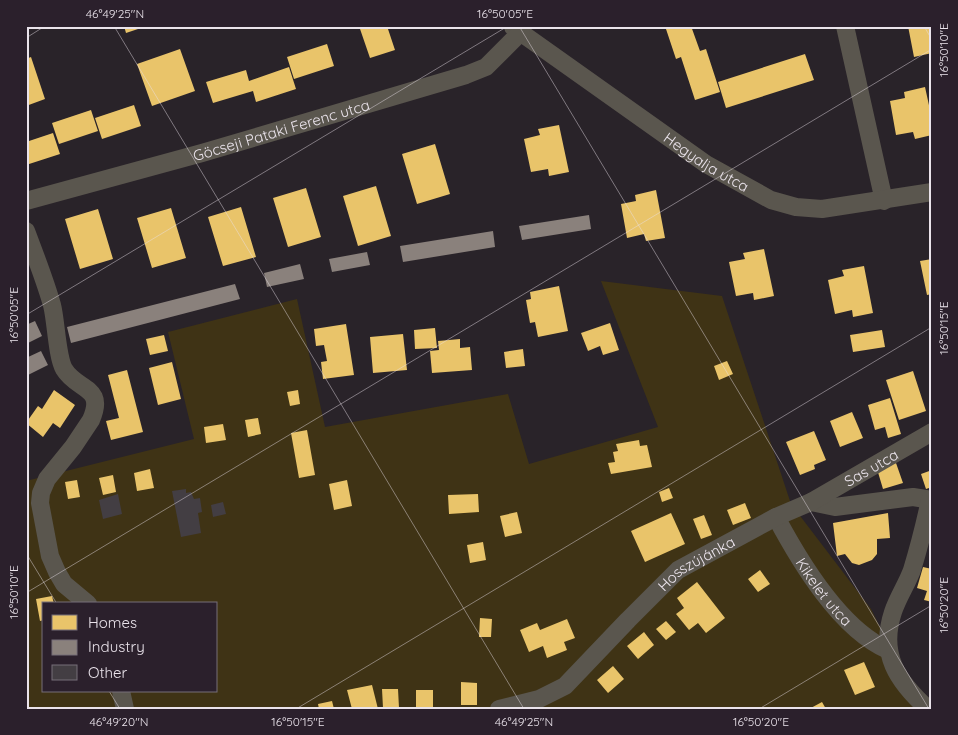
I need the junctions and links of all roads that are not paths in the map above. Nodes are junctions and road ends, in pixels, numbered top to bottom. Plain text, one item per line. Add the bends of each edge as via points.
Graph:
1 (845, 26) edge
2 (517, 29) edge
3 (932, 192) edge
4 (26, 201) edge
5 (884, 201) junction
6 (26, 231) edge
7 (932, 432) edge
8 (931, 500) edge
9 (811, 502) junction
10 (776, 517) junction
11 (86, 602) edge
12 (888, 650) junction
13 (121, 692) edge
14 (541, 704) edge
15 (125, 709) edge
16 (499, 709) edge
17 (928, 709) edge

1 - 5 street
2 - 4 street, Göcseji Pataki Ferenc utca via 486,67 466,75
2 - 5 street, Hegyalja utca via 706,164 760,195 783,204 822,210
3 - 5 street, Hegyalja utca
6 - 11 street via 52,304 62,367 88,389 97,405 91,420 43,487 40,503 50,556 60,578
7 - 9 street, Sas utca
8 - 9 street via 913,497 835,507
8 - 12 street via 912,571 893,613
9 - 10 street, Hosszújánka
10 - 12 street, Kikelet utca via 814,580 838,610 862,635
10 - 14 street, Hosszújánka via 678,570 571,681
12 - 17 street via 895,670
13 - 15 street
14 - 16 street, Hosszújánka

